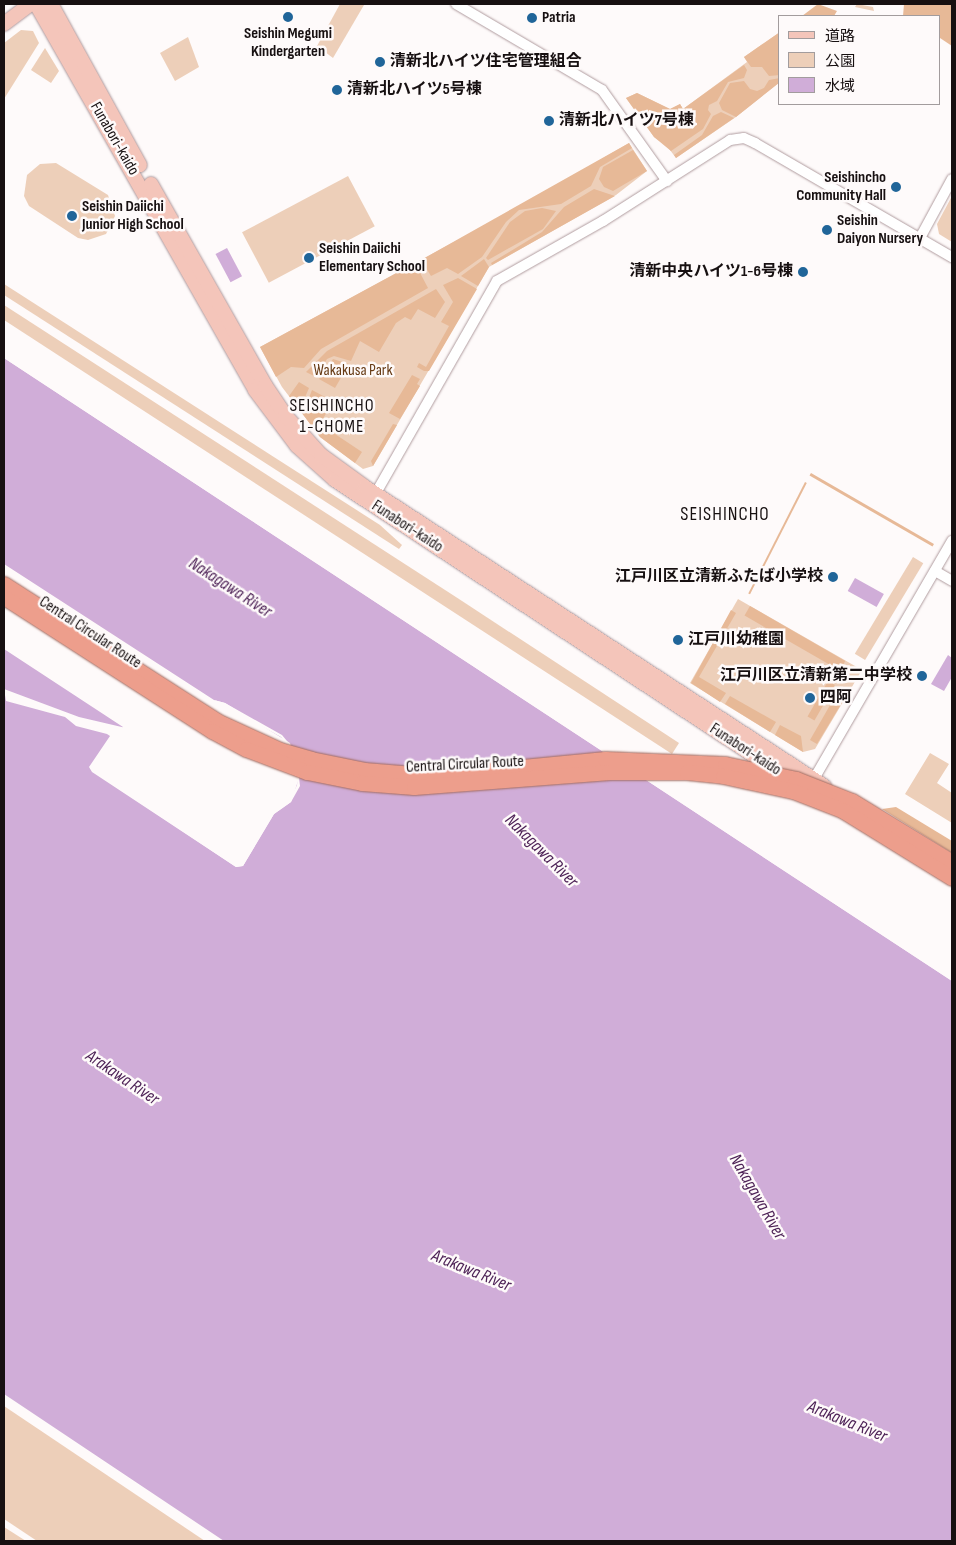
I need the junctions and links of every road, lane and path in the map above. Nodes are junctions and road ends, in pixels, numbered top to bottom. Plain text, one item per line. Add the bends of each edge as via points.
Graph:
1 (31, 4) edge
2 (36, 4) edge
3 (51, 4) edge
4 (456, 4) edge
5 (4, 24) edge
6 (952, 179) edge
7 (667, 181) junction
8 (920, 238) junction
9 (952, 256) edge
10 (373, 498) junction
11 (952, 541) edge
12 (935, 571) junction
13 (952, 582) edge
14 (4, 584) edge
15 (4, 597) edge
16 (810, 785) junction
17 (952, 862) edge
18 (952, 869) edge
19 (952, 878) edge
20 (952, 883) edge

1 - 5 main road
2 - 10 main road, Funabori-kaido via 276,422 314,463
3 - 10 main road, Funabori-kaido via 285,415 321,455
4 - 7 street via 602,90
6 - 8 street
7 - 8 street via 723,143 744,138
7 - 10 street via 497,282
8 - 9 street
10 - 16 main road, Funabori-kaido
11 - 12 street
12 - 13 street
12 - 16 street
14 - 17 highway, Central Circular Route, bridge via 217,721 280,750 364,770 413,774 606,759 725,764 796,779 852,801
15 - 19 highway, Central Circular Route, bridge via 212,731 260,756 307,772 362,783 414,787 609,772 687,772 723,776 793,791 842,810
16 - 18 main road, Funabori-kaido
16 - 20 main road, Funabori-kaido

